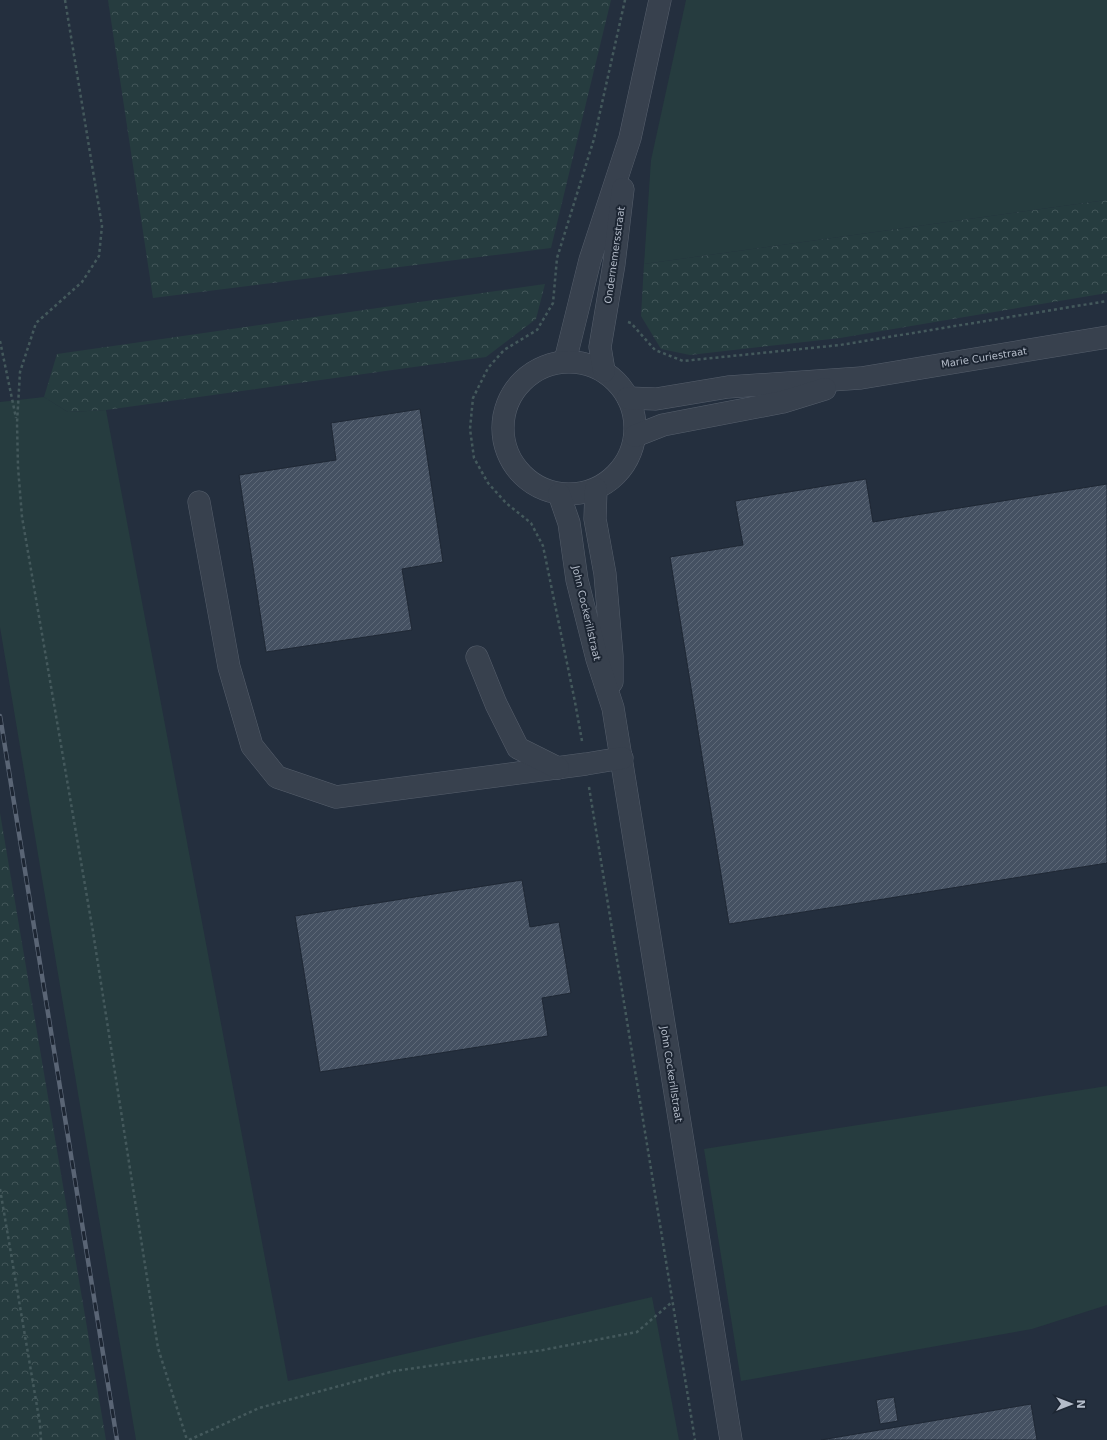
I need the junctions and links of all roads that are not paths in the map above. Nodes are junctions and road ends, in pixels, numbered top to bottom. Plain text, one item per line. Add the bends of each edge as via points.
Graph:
1 (660, 0) edge
2 (630, 138) junction
3 (1107, 337) edge
4 (564, 361) junction
5 (604, 371) junction
6 (861, 378) junction
7 (628, 398) junction
8 (635, 436) junction
9 (596, 489) junction
10 (559, 494) junction
11 (199, 502) dead end
12 (477, 657) dead end
13 (613, 708) junction
14 (622, 758) junction
15 (558, 768) junction
16 (730, 1440) edge

1 - 2 street, Ondernemersstraat
2 - 4 street, Ondernemersstraat via 590,260
2 - 5 street, Ondernemersstraat via 614,264 600,347
3 - 6 street, Marie Curiestraat
4 - 5 street via 585,363
4 - 10 street via 544,367 525,378 512,395 504,414 503,429 509,457 522,474 538,487
5 - 7 street via 618,383
6 - 7 street via 728,387 656,399
6 - 8 street via 784,402 663,425
7 - 8 street via 635,417
8 - 9 street via 628,458 615,476
9 - 10 street via 578,494
9 - 13 street, John Cockerillstraat via 595,519 604,574 612,656
10 - 13 street, John Cockerillstraat via 570,523 577,580 597,659
11 - 15 street via 229,667 252,746 278,777 336,797
12 - 15 street via 518,748
13 - 14 street, John Cockerillstraat
14 - 15 street
14 - 16 street, John Cockerillstraat

